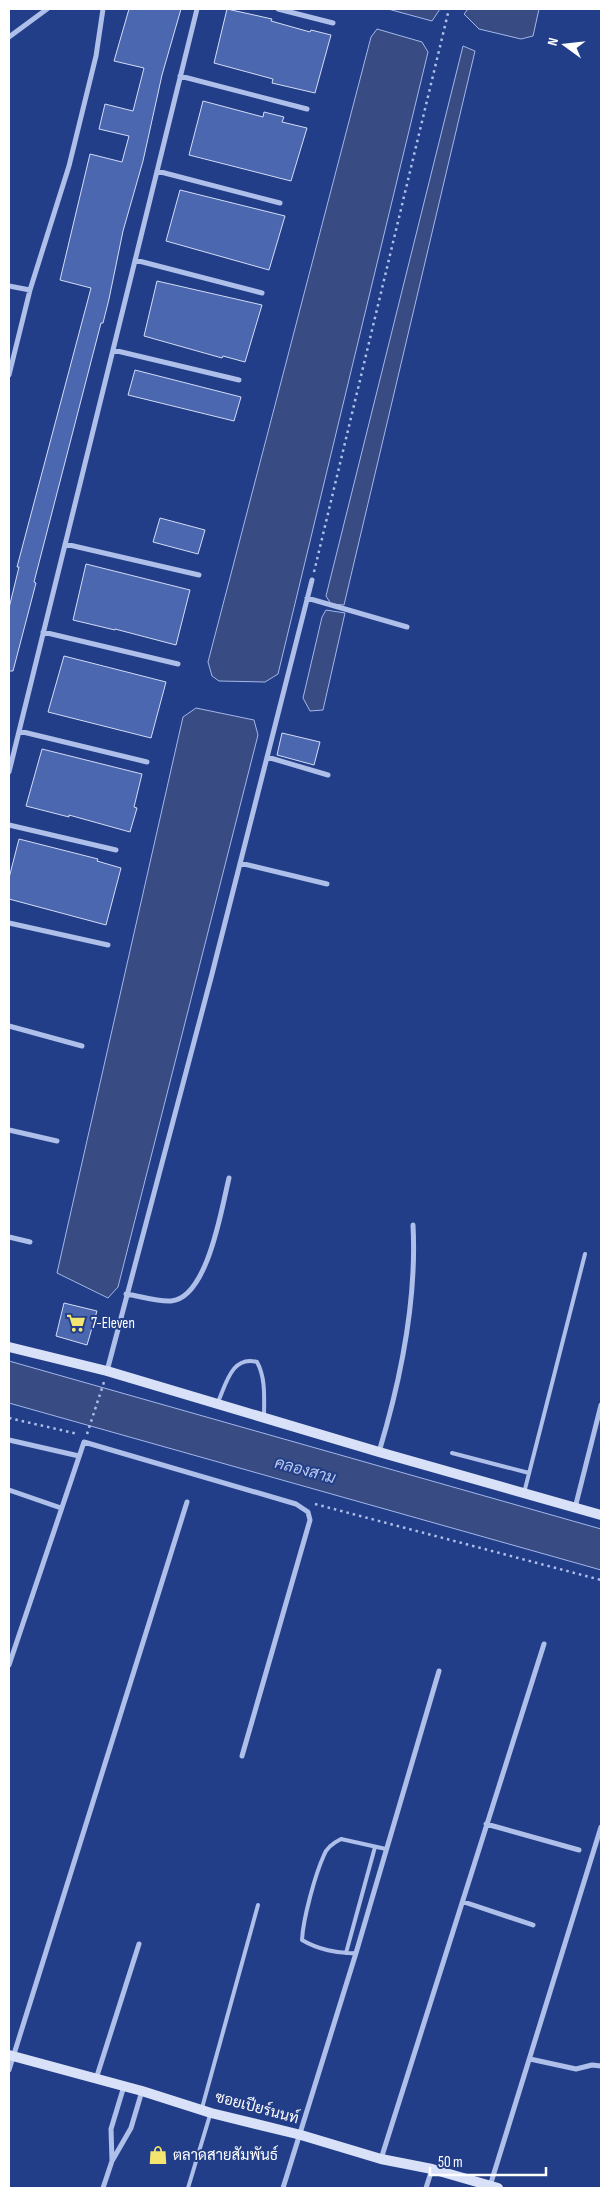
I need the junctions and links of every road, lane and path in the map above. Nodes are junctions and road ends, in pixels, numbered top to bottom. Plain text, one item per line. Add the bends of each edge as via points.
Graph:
1 (47, 9) edge
2 (104, 9) edge
3 (197, 9) edge
4 (278, 9) edge
5 (449, 9) edge
6 (333, 23) dead end
7 (9, 37) edge
8 (180, 76) junction
9 (307, 109) dead end
10 (157, 171) junction
11 (280, 203) dead end
12 (135, 260) junction
13 (9, 286) edge
14 (30, 290) junction
15 (262, 293) dead end
16 (113, 350) junction
17 (9, 376) edge
18 (239, 380) dead end
19 (65, 544) junction
20 (199, 575) dead end
21 (312, 580) joint
22 (308, 598) junction
23 (407, 627) dead end
24 (43, 632) junction
25 (178, 664) dead end
26 (18, 731) junction
27 (267, 757) junction
28 (147, 762) dead end
29 (9, 772) edge
30 (328, 775) dead end
31 (9, 825) edge
32 (116, 850) dead end
33 (240, 862) junction
34 (327, 884) dead end
35 (9, 923) edge
36 (108, 945) dead end
37 (9, 1026) edge
38 (82, 1046) dead end
39 (9, 1130) edge
40 (57, 1141) dead end
41 (229, 1178) dead end
42 (414, 1225) dead end
43 (9, 1237) edge
44 (30, 1242) dead end
45 (585, 1254) dead end
46 (126, 1294) junction
47 (9, 1347) edge
48 (106, 1371) junction
49 (103, 1385) dead end
50 (218, 1402) junction
51 (601, 1405) edge
52 (264, 1417) junction
53 (9, 1440) edge
54 (85, 1440) dead end
55 (380, 1452) junction
56 (452, 1453) dead end
57 (79, 1456) junction
58 (529, 1473) junction
59 (9, 1490) edge
60 (524, 1493) junction
61 (187, 1502) dead end
62 (61, 1508) junction
63 (575, 1508) junction
64 (601, 1515) edge
65 (544, 1644) dead end
66 (9, 1664) edge
67 (438, 1671) dead end
68 (242, 1756) dead end
69 (486, 1824) junction
70 (601, 1827) edge
71 (375, 1847) junction
72 (386, 1849) junction
73 (580, 1850) dead end
74 (464, 1902) junction
75 (258, 1906) dead end
76 (533, 1924) dead end
77 (139, 1944) dead end
78 (356, 1953) junction
79 (346, 1954) junction
80 (11, 2056) edge
81 (530, 2059) junction
82 (601, 2066) edge
83 (9, 2070) edge
84 (96, 2079) junction
85 (124, 2086) junction
86 (142, 2091) junction
87 (206, 2110) junction
88 (301, 2135) junction
89 (381, 2159) junction
90 (112, 2161) junction
91 (432, 2169) junction
92 (494, 2187) edge
93 (103, 2188) edge
94 (188, 2188) edge
95 (283, 2188) edge
96 (426, 2188) edge

1 - 7 street
2 - 14 street via 69,166
3 - 8 street
4 - 6 street
5 - 21 path
8 - 9 street
8 - 10 street
10 - 11 street
10 - 12 street
12 - 15 street
12 - 16 street
13 - 14 street
14 - 17 street
16 - 18 street
16 - 19 street
19 - 20 street
19 - 24 street
21 - 22 street
22 - 23 street
22 - 27 street
24 - 25 street
24 - 26 street
26 - 28 street
26 - 29 street
27 - 30 street
27 - 33 street
31 - 32 street
33 - 34 street
33 - 46 street
35 - 36 street
37 - 38 street
39 - 40 street
41 - 46 street via 208,1260 196,1283 172,1301
42 - 55 street via 415,1251 408,1322 395,1399
43 - 44 street
45 - 58 lane
46 - 48 street
47 - 48 street
48 - 50 street
49 - 54 path
50 - 52 street
50 - 52 lane via 238,1364 248,1360 257,1362 263,1382
51 - 63 street
52 - 55 street
53 - 57 street
55 - 60 street
56 - 58 lane
57 - 62 street
57 - 68 street via 84,1442 296,1504 308,1512 310,1520 306,1539
58 - 60 lane
59 - 62 street
60 - 63 street
61 - 80 street
62 - 66 street
63 - 64 street
65 - 69 street
67 - 72 street
69 - 73 street
69 - 74 street
70 - 81 street
71 - 72 lane
71 - 79 lane
71 - 79 lane via 341,1839 331,1844 324,1854 303,1925 302,1940
72 - 78 street
74 - 76 street
74 - 89 street
75 - 87 lane
77 - 84 street
78 - 79 lane
78 - 88 street
80 - 83 street
80 - 84 street, ซอยเปียร์นนท์
81 - 82 street via 576,2069
81 - 92 street
84 - 85 street, ซอยเปียร์นนท์
85 - 86 street, ซอยเปียร์นนท์
85 - 90 street via 112,2129
86 - 87 street, ซอยเปียร์นนท์
86 - 90 street via 127,2138
87 - 88 street, ซอยเปียร์นนท์
87 - 94 lane
88 - 89 street, ซอยเปียร์นนท์
88 - 95 street
89 - 91 street, ซอยเปียร์นนท์
90 - 93 street
91 - 92 street, ซอยเปียร์นนท์
91 - 96 street

